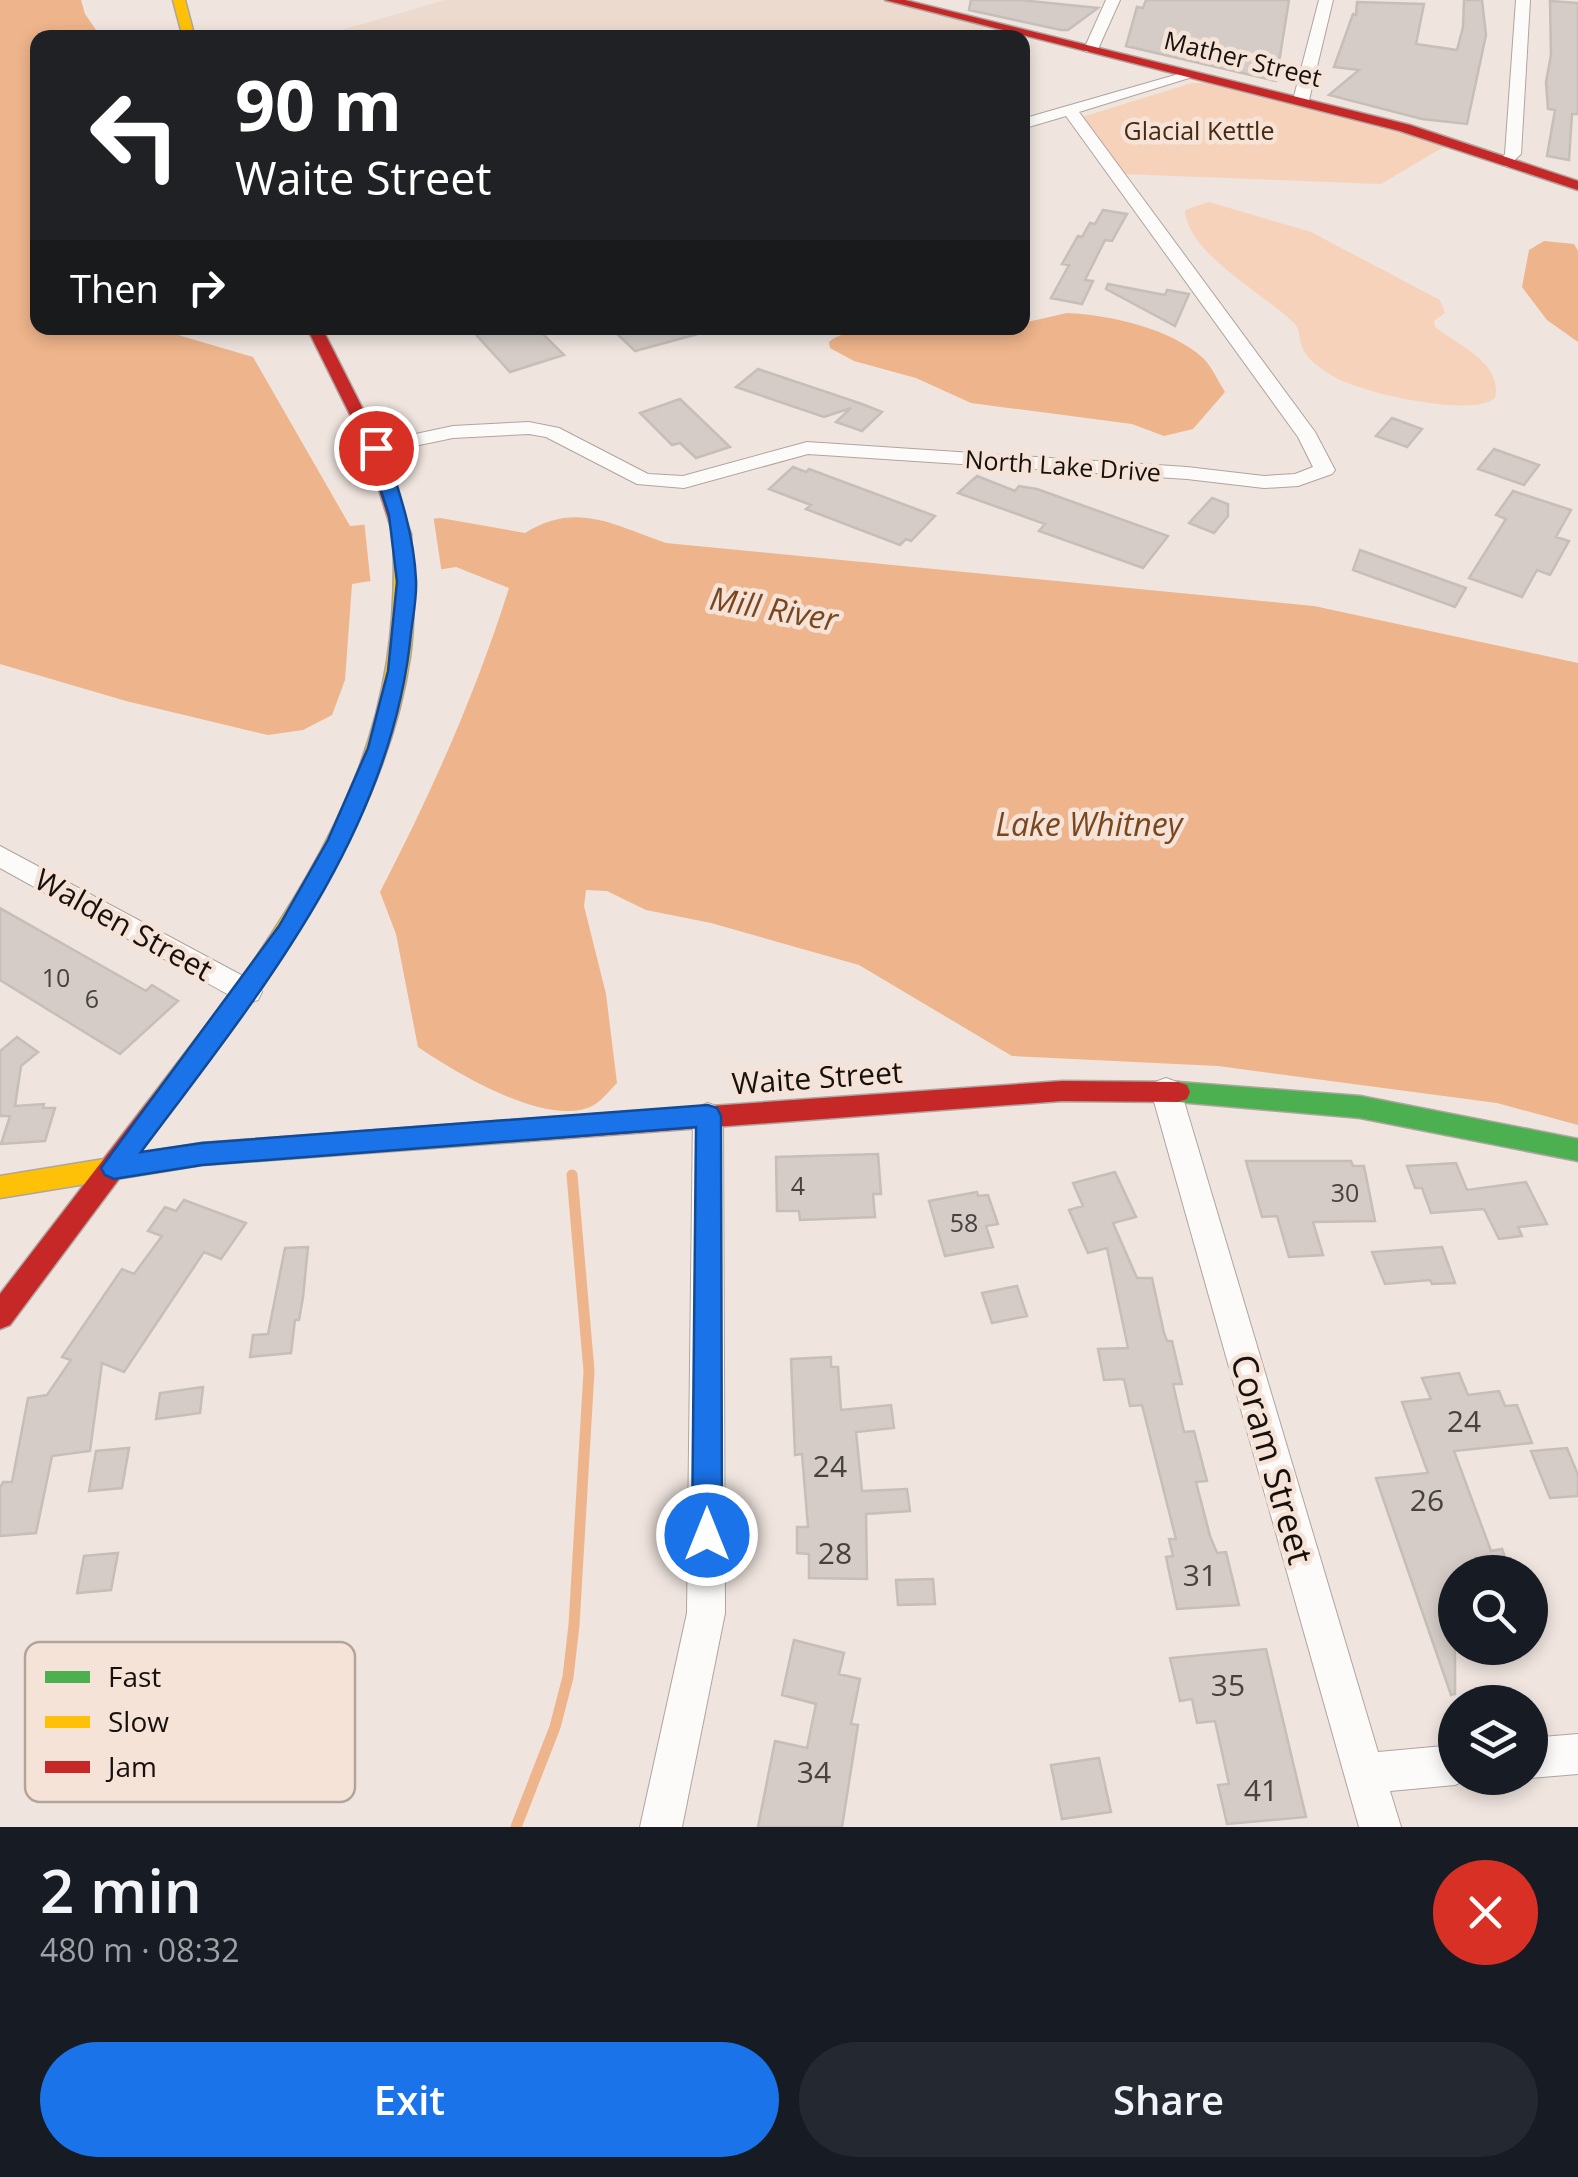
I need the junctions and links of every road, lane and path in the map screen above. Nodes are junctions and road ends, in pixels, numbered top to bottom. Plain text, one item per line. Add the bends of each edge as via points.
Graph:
1 (179, 0) edge
2 (1113, 0) edge
3 (1326, 0) edge
4 (1523, 0) edge
5 (900, 1) edge
6 (187, 30) edge
7 (1015, 30) edge
8 (1030, 34) edge
9 (1091, 49) junction
10 (1194, 74) junction
11 (1301, 100) junction
12 (1068, 110) junction
13 (1030, 122) edge
14 (1507, 162) junction
15 (1578, 186) edge
16 (318, 335) edge
17 (376, 448) junction
18 (0, 856) edge
19 (248, 992) junction
20 (1166, 1091) junction
21 (708, 1116) junction
22 (1578, 1150) edge
23 (114, 1168) junction
24 (0, 1187) edge
25 (0, 1316) edge
26 (1578, 1754) edge
27 (1548, 1756) edge
28 (1438, 1767) edge
29 (1365, 1773) junction
30 (661, 1827) edge
31 (1380, 1827) edge

1 - 6 street
2 - 9 street
3 - 11 street
4 - 14 street via 1513,154
5 - 7 street, Mather Street
8 - 9 street, Mather Street
9 - 10 street, Mather Street
10 - 11 street, Mather Street
10 - 12 street
11 - 14 street, Mather Street
12 - 13 street
12 - 17 street, North Lake Drive via 1308,436 1325,470 1264,482 807,448 684,482 644,480 552,432 529,428 453,432
14 - 15 street, Mather Street
16 - 17 street
17 - 19 street via 398,515 407,582 393,696 373,762 322,874
18 - 19 street, Walden Street
19 - 23 street
20 - 21 street, Waite Street via 1002,1094
20 - 22 street, Waite Street via 1361,1107
20 - 29 street, Coram Street
21 - 23 street, Waite Street via 202,1154
21 - 30 street via 706,1613
23 - 24 street, Waite Street
23 - 25 street
26 - 27 street
28 - 29 street
29 - 31 street, Coram Street

